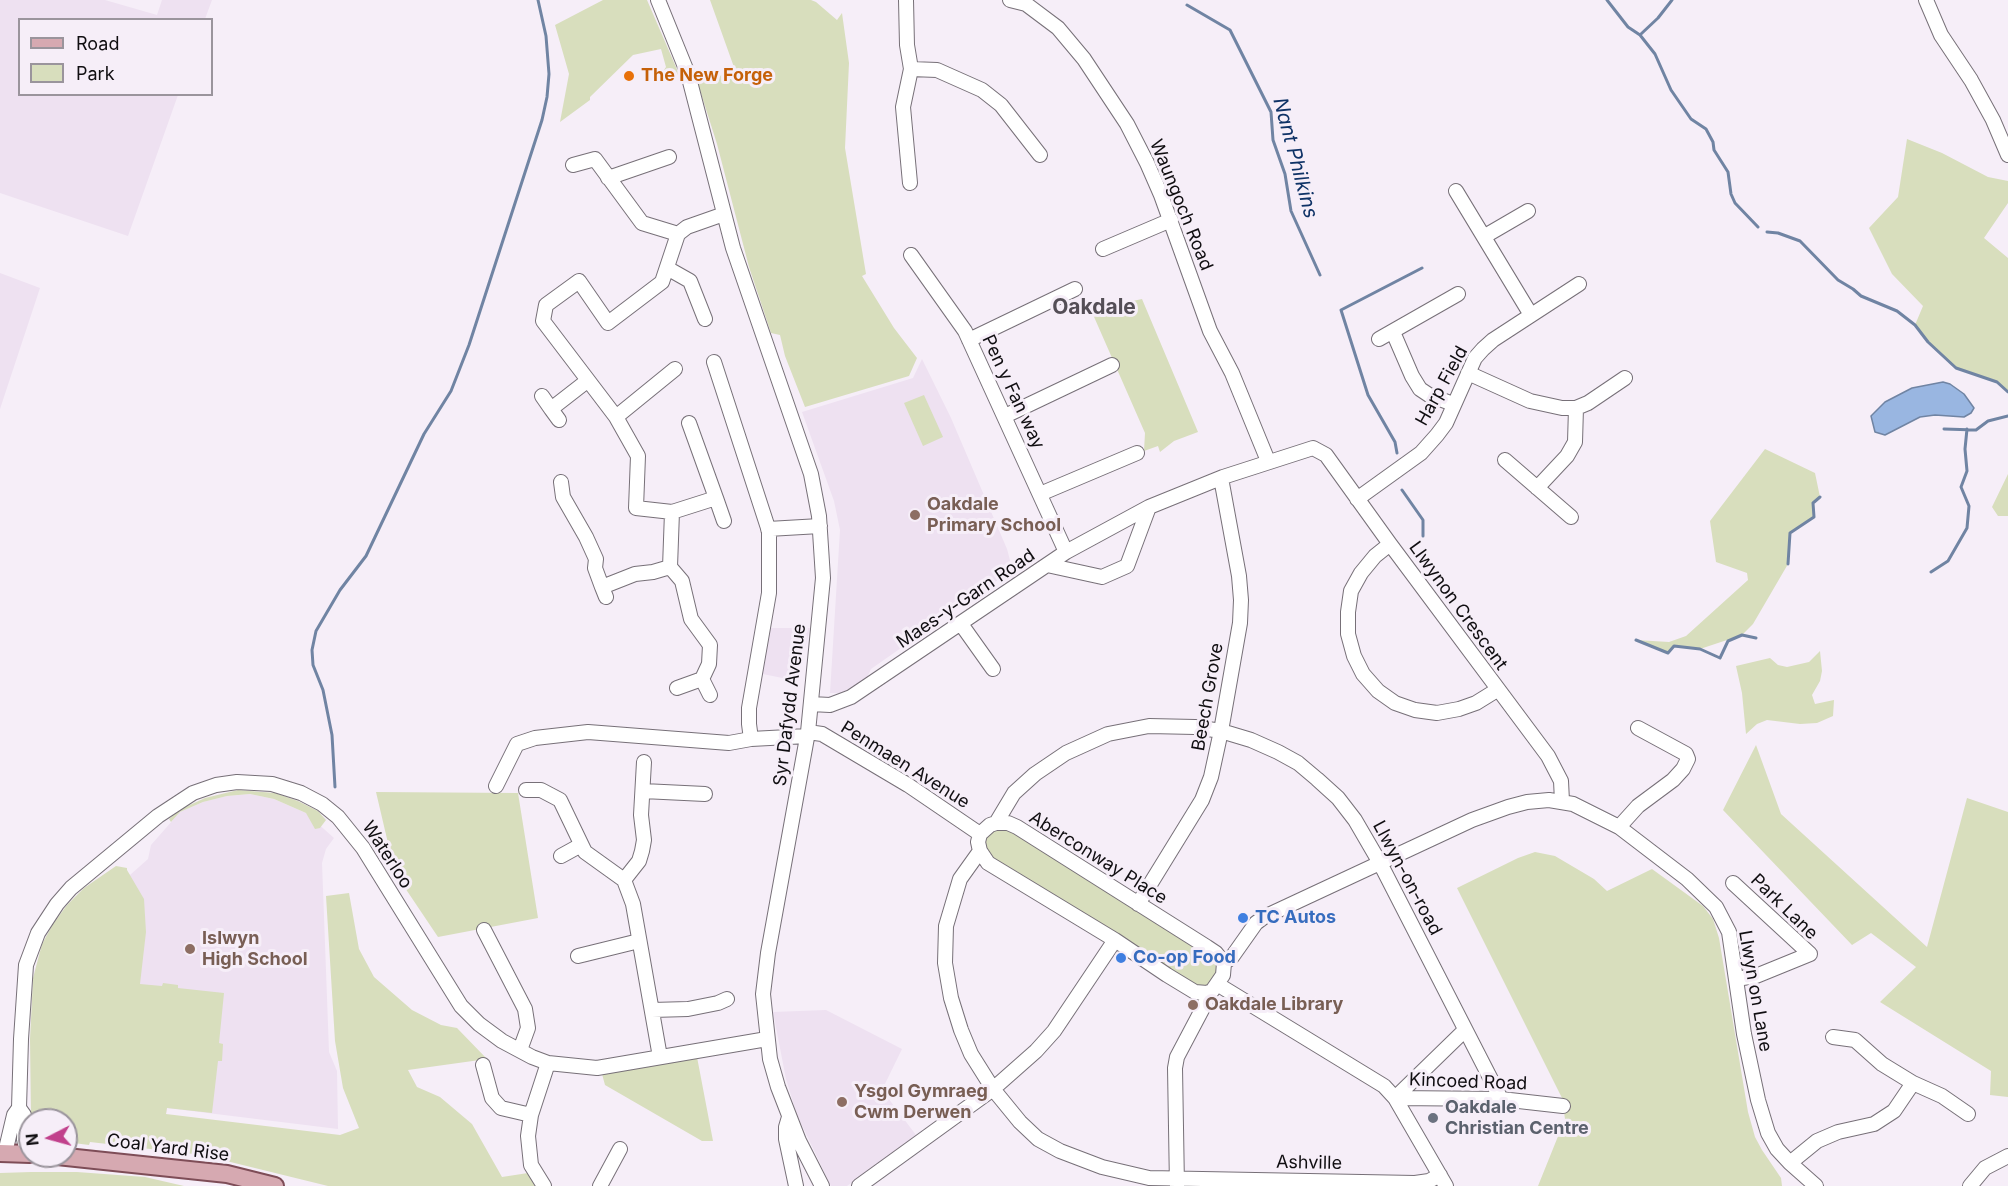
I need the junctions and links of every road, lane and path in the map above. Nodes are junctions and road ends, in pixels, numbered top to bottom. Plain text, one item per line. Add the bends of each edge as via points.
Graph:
1 (658, 0) edge
2 (906, 0) edge
3 (1010, 0) edge
4 (1926, 0) edge
5 (1027, 2) edge
6 (911, 69) junction
7 (2008, 154) edge
8 (1040, 155) dead end
9 (669, 157) dead end
10 (573, 165) dead end
11 (608, 178) junction
12 (910, 183) dead end
13 (1456, 191) dead end
14 (1528, 211) dead end
15 (724, 214) junction
16 (1171, 220) junction
17 (678, 234) junction
18 (1485, 236) junction
19 (1103, 249) dead end
20 (911, 255) dead end
21 (667, 268) junction
22 (1579, 284) dead end
23 (1075, 289) dead end
24 (1458, 294) dead end
25 (1531, 315) junction
26 (705, 319) dead end
27 (1393, 332) junction
28 (1379, 339) dead end
29 (969, 340) junction
30 (714, 362) dead end
31 (1112, 365) dead end
32 (675, 369) dead end
33 (1468, 373) junction
34 (1625, 378) dead end
35 (587, 381) junction
36 (542, 396) dead end
37 (1453, 404) junction
38 (1576, 408) junction
39 (1005, 416) junction
40 (616, 417) junction
41 (689, 423) dead end
42 (1307, 448) joint
43 (1137, 453) dead end
44 (1505, 460) dead end
45 (1268, 462) junction
46 (1221, 478) junction
47 (561, 482) dead end
48 (1537, 488) junction
49 (1040, 494) junction
50 (716, 498) junction
51 (1357, 499) junction
52 (1149, 507) junction
53 (672, 512) junction
54 (1571, 517) dead end
55 (724, 521) dead end
56 (820, 525) junction
57 (768, 529) junction
58 (1390, 544) junction
59 (1066, 552) junction
60 (1047, 565) junction
61 (670, 567) junction
62 (961, 624) junction
63 (993, 669) dead end
64 (702, 679) junction
65 (677, 688) dead end
66 (1497, 690) junction
67 (711, 695) dead end
68 (811, 704) junction
69 (1638, 728) dead end
70 (1221, 731) junction
71 (807, 734) junction
72 (751, 739) junction
73 (644, 762) dead end
74 (496, 786) dead end
75 (526, 790) dead end
76 (643, 791) junction
77 (705, 794) dead end
78 (1562, 801) junction
79 (996, 823) junction
80 (1619, 827) junction
81 (980, 834) junction
82 (581, 845) junction
83 (980, 851) junction
84 (561, 856) dead end
85 (1380, 863) junction
86 (624, 880) junction
87 (1733, 883) dead end
88 (1138, 904) junction
89 (484, 930) dead end
90 (1114, 940) junction
91 (639, 941) junction
92 (578, 956) dead end
93 (1224, 963) junction
94 (1736, 979) junction
95 (1212, 989) junction
96 (727, 999) dead end
97 (652, 1010) junction
98 (1465, 1030) junction
99 (1833, 1037) dead end
100 (767, 1038) junction
101 (520, 1050) junction
102 (660, 1057) junction
103 (548, 1063) junction
104 (483, 1065) dead end
105 (1913, 1083) junction
106 (993, 1089) junction
107 (1395, 1098) junction
108 (1501, 1100) junction
109 (1563, 1106) dead end
110 (19, 1108) edge
111 (18, 1109) edge
112 (1968, 1114) dead end
113 (531, 1115) junction
114 (789, 1117) junction
115 (620, 1149) dead end
116 (3, 1153) edge
117 (18, 1154) edge
118 (2008, 1156) edge
119 (78, 1158) edge
120 (1790, 1163) junction
121 (1443, 1180) edge
122 (1177, 1182) edge
123 (274, 1186) edge
124 (544, 1186) edge
125 (600, 1186) edge
126 (796, 1186) edge
127 (822, 1186) edge
128 (859, 1186) edge
129 (1816, 1186) edge
130 (1970, 1186) edge

1 - 15 street, Syr Dafydd Avenue via 688,74
2 - 6 street
3 - 5 street, Waungoch Road
4 - 7 street via 1941,35 1971,80
5 - 16 street, Waungoch Road via 1058,28 1102,86 1127,124
6 - 8 street via 937,70 982,90 1001,105
6 - 12 street via 903,107
9 - 11 street
10 - 11 street via 595,159
11 - 17 street via 642,223
13 - 18 street
14 - 18 street
15 - 17 street via 687,226
15 - 56 street, Syr Dafydd Avenue via 811,474
16 - 19 street
16 - 45 street, Waungoch Road via 1210,331
17 - 21 street
18 - 25 street
20 - 29 street, Pen y Fan way
21 - 26 street via 690,281
21 - 35 street via 662,282 608,323 579,281 546,305 543,321
22 - 25 street, Harp Field
23 - 29 street
24 - 27 street
25 - 33 street, Harp Field via 1483,349
27 - 28 street
27 - 37 street via 1420,389
29 - 39 street, Pen y Fan way
30 - 57 street
31 - 39 street
32 - 40 street
33 - 37 street, Harp Field
33 - 38 street via 1530,401
34 - 38 street
35 - 36 street via 555,415
35 - 40 street
37 - 51 street, Harp Field via 1446,423 1421,453
38 - 48 street via 1575,442 1568,456
39 - 49 street, Pen y Fan way
40 - 53 street via 638,456 636,508
41 - 50 street
42 - 45 street, Maes-y-Garn Road
42 - 51 street, Llwynon Crescent via 1326,455
43 - 49 street
44 - 48 street
45 - 46 street, Maes-y-Garn Road
46 - 52 street, Maes-y-Garn Road
46 - 70 street, Beech Grove via 1241,600
47 - 61 street via 564,497 596,559 595,568 604,592 635,574
48 - 54 street
49 - 59 street, Pen y Fan way
50 - 53 street
50 - 55 street
51 - 58 street, Llwynon Crescent
52 - 59 street, Maes-y-Garn Road
52 - 60 street via 1127,566 1102,576
53 - 61 street
56 - 57 street
56 - 68 street, Syr Dafydd Avenue via 823,578
57 - 72 street via 769,593 749,708
58 - 66 street, Llwynon Crescent
58 - 66 street, Llwynon Crescent via 1375,556 1351,591 1348,634 1363,674 1395,704 1437,713 1476,703
59 - 60 street, Maes-y-Garn Road
60 - 62 street, Maes-y-Garn Road
61 - 64 street via 682,581 692,619 710,645 709,664
62 - 63 street
62 - 68 street, Maes-y-Garn Road via 851,697 830,705
64 - 65 street
64 - 67 street
66 - 78 street, Llwynon Crescent via 1556,770
68 - 71 street, Syr Dafydd Avenue
69 - 80 street via 1686,754 1688,759 1673,780 1638,806
70 - 79 street, Llwyn-on-road via 1149,726 1089,741 1024,783
70 - 85 street, Llwyn-on-road via 1278,752 1317,778 1355,820
70 - 88 street, Beech Grove via 1202,800
71 - 72 street
71 - 81 street, Penmaen Avenue via 822,734
71 - 100 street, Syr Dafydd Avenue via 764,975
72 - 74 street via 729,743 588,732 535,738 517,744
73 - 76 street
75 - 82 street via 541,790 560,800
76 - 77 street
76 - 86 street via 642,851
78 - 80 street, Llwyn on Lane
78 - 85 street, Llwyn on Lane via 1527,802 1498,810
79 - 81 street
79 - 88 street, Aberconway Place via 1017,827
80 - 94 street, Llwyn on Lane via 1687,879 1716,907 1729,932
81 - 83 street
82 - 84 street
82 - 86 street via 594,860
83 - 90 street via 988,863
83 - 106 street, Ashville via 960,879 950,909 945,963 961,1030
85 - 93 street, Llwyn on Lane via 1264,917
85 - 98 street, Llwyn-on-road
86 - 91 street via 633,904
87 - 94 street, Park Lane via 1810,954 1756,976
88 - 93 street, Aberconway Place via 1216,953
89 - 101 street via 525,1009 528,1028
90 - 95 street via 1195,992
90 - 106 street via 1054,1031
91 - 92 street
91 - 97 street
93 - 95 street via 1223,975
94 - 120 street, Llwyn on Lane via 1758,1100 1768,1133
95 - 107 street via 1368,1075
95 - 122 street via 1177,1057
96 - 97 street via 688,1009
97 - 102 street
98 - 107 street, Kincoed Road
98 - 108 street, Llwyn-on-road
99 - 105 street via 1855,1040 1882,1064
100 - 102 street, Waterloo
100 - 114 street, Syr Dafydd Avenue
101 - 103 street, Waterloo
101 - 110 street, Waterloo via 479,1024 461,1006 363,848 338,817 301,793 272,784 237,782 193,793 172,806 71,888 45,920 26,965
102 - 103 street, Waterloo via 597,1068
103 - 113 street
104 - 113 street via 492,1098 501,1108
105 - 112 street
105 - 120 street via 1894,1111 1875,1124 1817,1141
106 - 122 street, Ashville via 1038,1139 1060,1151 1101,1167
106 - 128 street
107 - 108 street, Kincoed Road
107 - 121 street
108 - 109 street, Kincoed Road
111 - 116 street, Waterloo
113 - 124 street via 531,1165
114 - 126 street via 786,1139
114 - 127 street, Syr Dafydd Avenue
115 - 125 street
116 - 117 main road
118 - 130 street via 1985,1168
119 - 123 main road, Coal Yard Rise via 227,1174
120 - 129 street, Llwyn on Lane
121 - 122 street, Ashville

